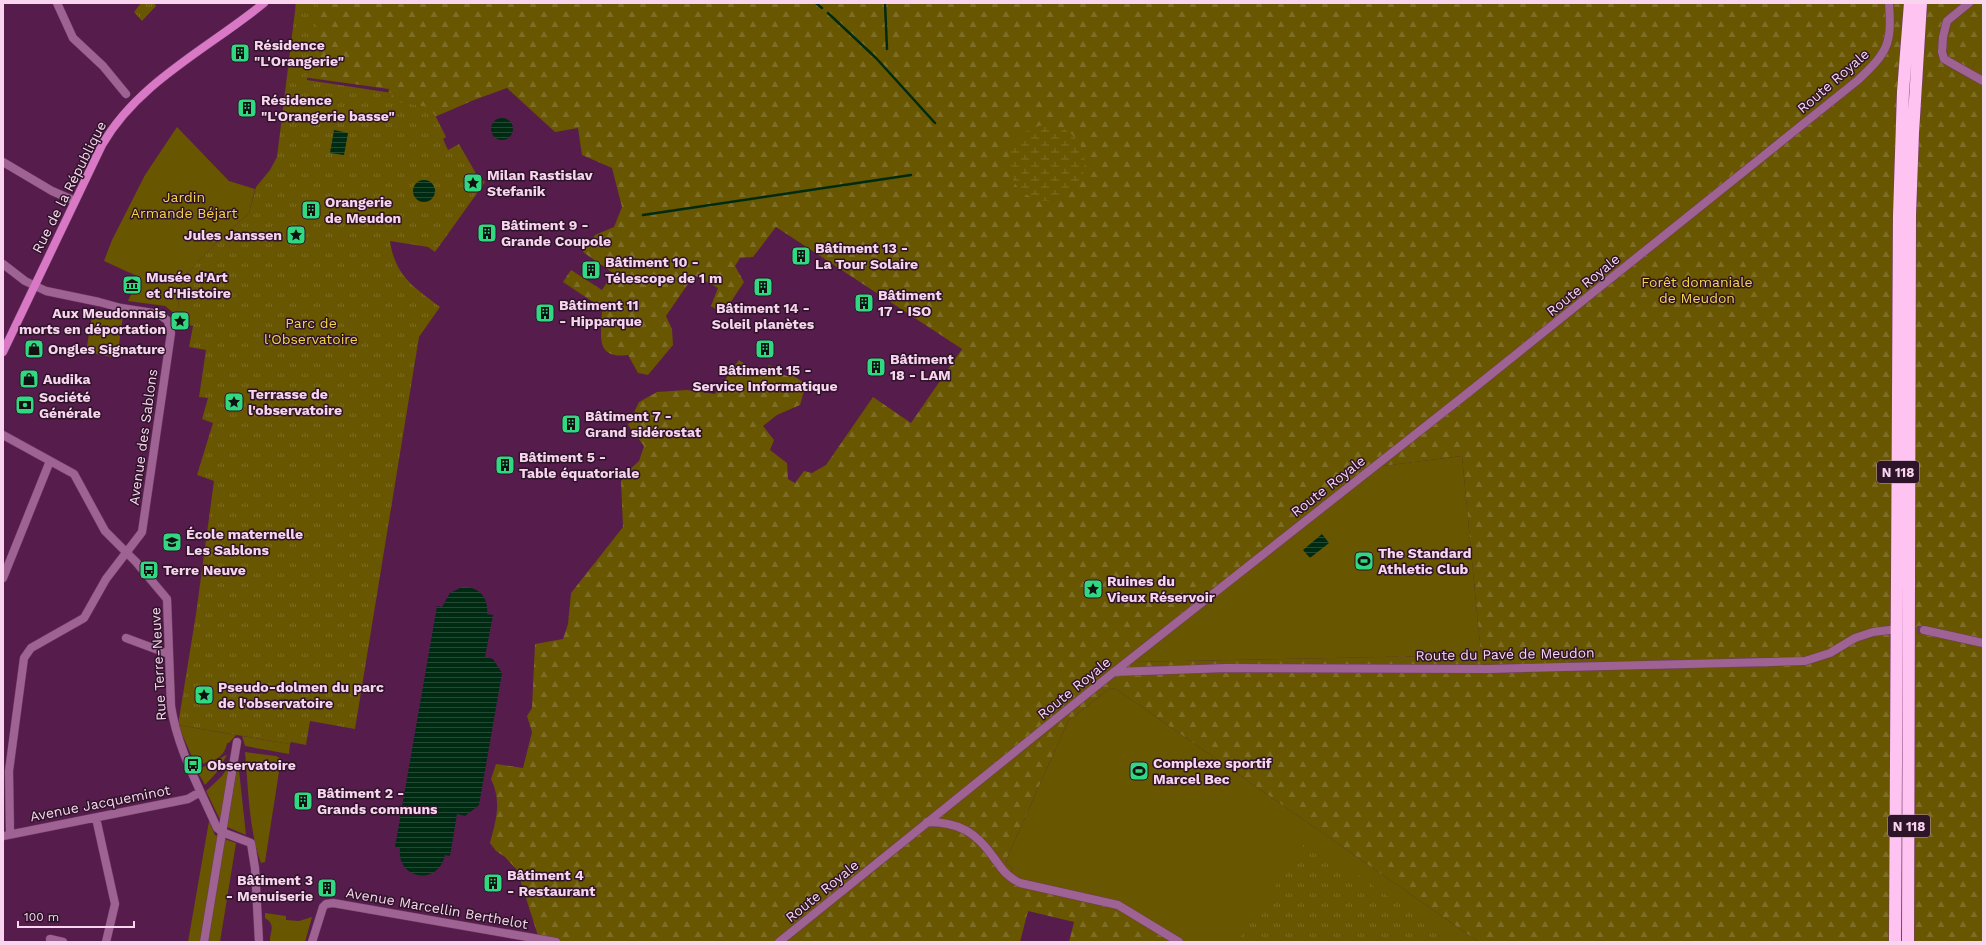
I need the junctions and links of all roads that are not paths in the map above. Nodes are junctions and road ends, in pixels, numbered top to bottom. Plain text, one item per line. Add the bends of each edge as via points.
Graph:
1 (57, 3) edge
2 (264, 3) edge
3 (1889, 3) edge
4 (1910, 3) edge
5 (1921, 3) edge
6 (1969, 3) edge
7 (1983, 81) edge
8 (126, 94) dead end
9 (3, 162) edge
10 (75, 201) junction
11 (3, 264) edge
12 (35, 286) junction
13 (5, 342) edge
14 (3, 352) edge
15 (3, 435) edge
16 (50, 460) junction
17 (125, 552) junction
18 (3, 578) edge
19 (1890, 630) dead end
20 (1924, 630) tunnel mouth
21 (126, 638) dead end
22 (1983, 643) edge
23 (169, 654) junction
24 (1114, 672) junction
25 (237, 742) dead end
26 (200, 792) junction
27 (96, 818) junction
28 (926, 822) junction
29 (222, 832) junction
30 (7, 835) edge
31 (50, 939) dead end
32 (63, 942) edge
33 (106, 942) edge
34 (204, 942) edge
35 (259, 942) edge
36 (312, 942) edge
37 (556, 942) edge
38 (779, 942) edge
39 (1179, 942) edge
40 (1894, 942) edge
41 (1908, 942) edge

1 - 8 street via 73,38 103,66
2 - 10 main road, Rue de la République via 189,58 118,120 102,145
3 - 24 street, Route Royale via 1890,25 1887,44 1880,59 1852,85 1488,378
4 - 40 highway, N 118 via 1902,107 1899,216
5 - 41 highway, N 118 via 1910,214
6 - 7 street via 1946,21 1942,45 1944,60
9 - 10 street via 52,191
10 - 12 main road, Rue de la République
11 - 12 street
12 - 13 main road, Rue de la République
12 - 17 street, Avenue des Sablons via 46,291 121,308 160,314 168,321 172,333 143,527 139,536
13 - 14 main road, Rue de la République
15 - 16 street, Rue Terre-Neuve
16 - 17 street, Rue Terre-Neuve via 74,474 105,531
16 - 18 street
17 - 23 street, Rue Terre-Neuve via 167,599
17 - 30 street, Avenue des Sablons via 84,618 31,648 24,658 9,771
19 - 24 street, Route du Pavé de Meudon via 1855,638 1830,653 1805,661 1489,669 1227,668
20 - 22 street
21 - 23 street
23 - 26 street, Rue Terre-Neuve via 170,706 173,723
24 - 28 street, Route Royale
25 - 29 street
26 - 27 street, Avenue Jacqueminot via 188,799
26 - 29 street, Rue Terre-Neuve via 217,828
27 - 30 street, Avenue Jacqueminot
27 - 33 street via 115,904
28 - 38 street, Route Royale
28 - 39 street via 938,822 970,832 980,839 1008,877 1020,883 1118,905
29 - 34 street
29 - 35 street via 251,843
31 - 32 street
36 - 37 street, Avenue Marcellin Berthelot via 323,907 333,903

